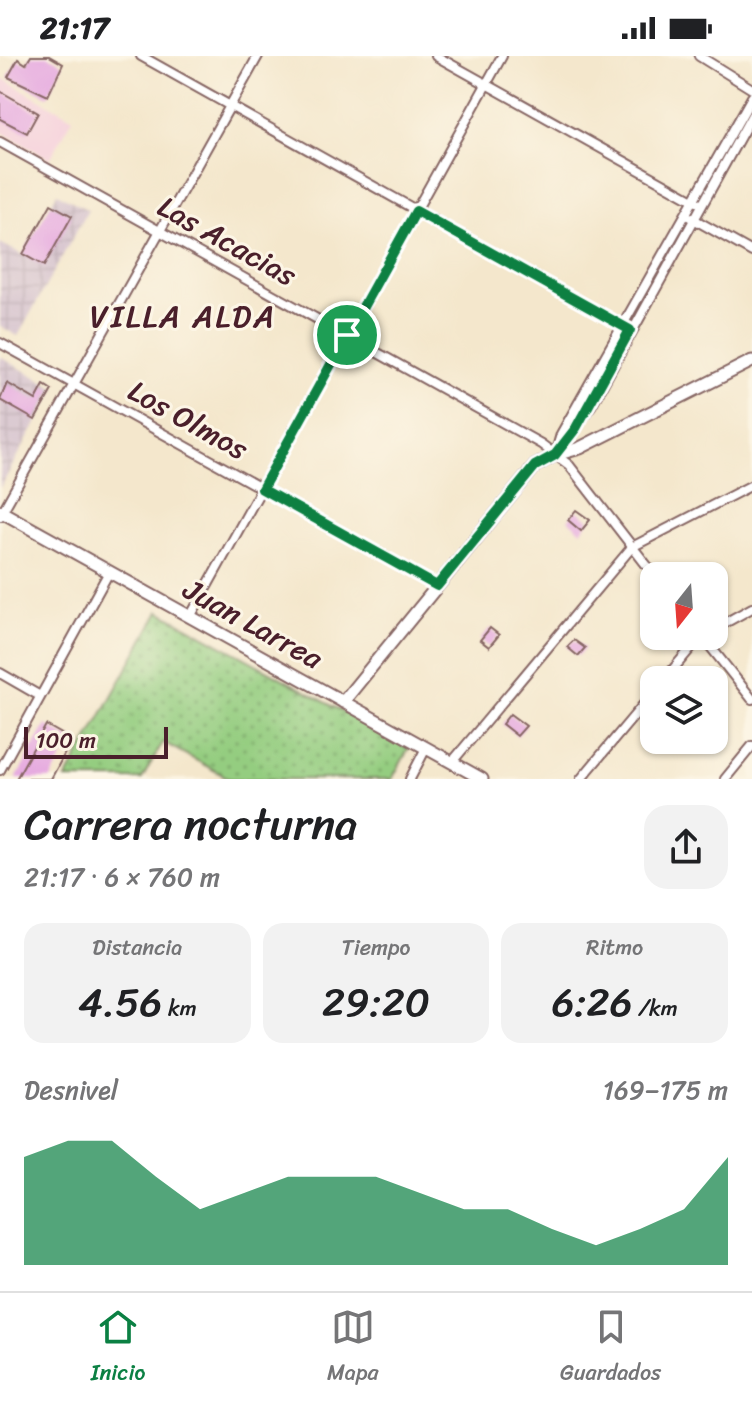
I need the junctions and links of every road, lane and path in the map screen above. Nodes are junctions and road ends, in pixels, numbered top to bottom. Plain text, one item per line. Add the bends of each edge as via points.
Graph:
1 (141, 56) edge
2 (258, 56) edge
3 (436, 56) edge
4 (502, 56) edge
5 (699, 56) edge
6 (487, 85) junction
7 (752, 89) edge
8 (752, 97) edge
9 (230, 106) junction
10 (752, 115) edge
11 (0, 142) edge
12 (697, 202) junction
13 (416, 211) junction
14 (689, 216) junction
15 (159, 230) junction
16 (752, 252) edge
17 (627, 328) junction
18 (347, 335) junction
19 (0, 343) edge
20 (752, 361) edge
21 (73, 383) junction
22 (555, 455) junction
23 (752, 485) edge
24 (262, 489) junction
25 (1, 513) edge
26 (632, 547) junction
27 (644, 562) edge
28 (109, 572) junction
29 (437, 586) junction
30 (752, 608) edge
31 (190, 617) junction
32 (728, 621) edge
33 (689, 650) edge
34 (712, 650) edge
35 (676, 666) edge
36 (0, 673) edge
37 (40, 696) junction
38 (752, 699) edge
39 (343, 702) junction
40 (640, 709) edge
41 (752, 746) edge
42 (426, 748) junction
43 (452, 762) junction
44 (0, 770) edge
45 (410, 779) edge
46 (482, 779) edge
47 (581, 779) edge
48 (725, 779) edge

1 - 9 street
2 - 9 street
3 - 6 street
4 - 6 street
5 - 7 street
6 - 12 street
6 - 13 street
8 - 12 street
9 - 13 street
9 - 15 street
10 - 12 street
11 - 15 street, Las Acacias
12 - 14 street
13 - 17 street
13 - 18 street
14 - 16 street
14 - 17 street
15 - 18 street, Las Acacias
15 - 21 street
17 - 22 street via 561,434
18 - 22 street, Las Acacias
18 - 24 street
19 - 21 street, Los Olmos
20 - 22 street via 580,448
21 - 24 street, Los Olmos
21 - 25 street
22 - 26 street, Las Acacias via 569,465
22 - 29 street via 535,466
23 - 26 street
24 - 29 street, Los Olmos
24 - 31 street
25 - 28 street, Juan Larrea
26 - 27 street, Las Acacias
26 - 43 street
28 - 31 street, Juan Larrea
28 - 37 street
29 - 39 street
30 - 32 street
31 - 39 street, Juan Larrea
33 - 35 street
34 - 38 street
36 - 37 street
37 - 44 street
39 - 42 street, Juan Larrea
40 - 47 street
41 - 48 street
42 - 43 street, Juan Larrea
42 - 45 street
43 - 46 street, Juan Larrea

